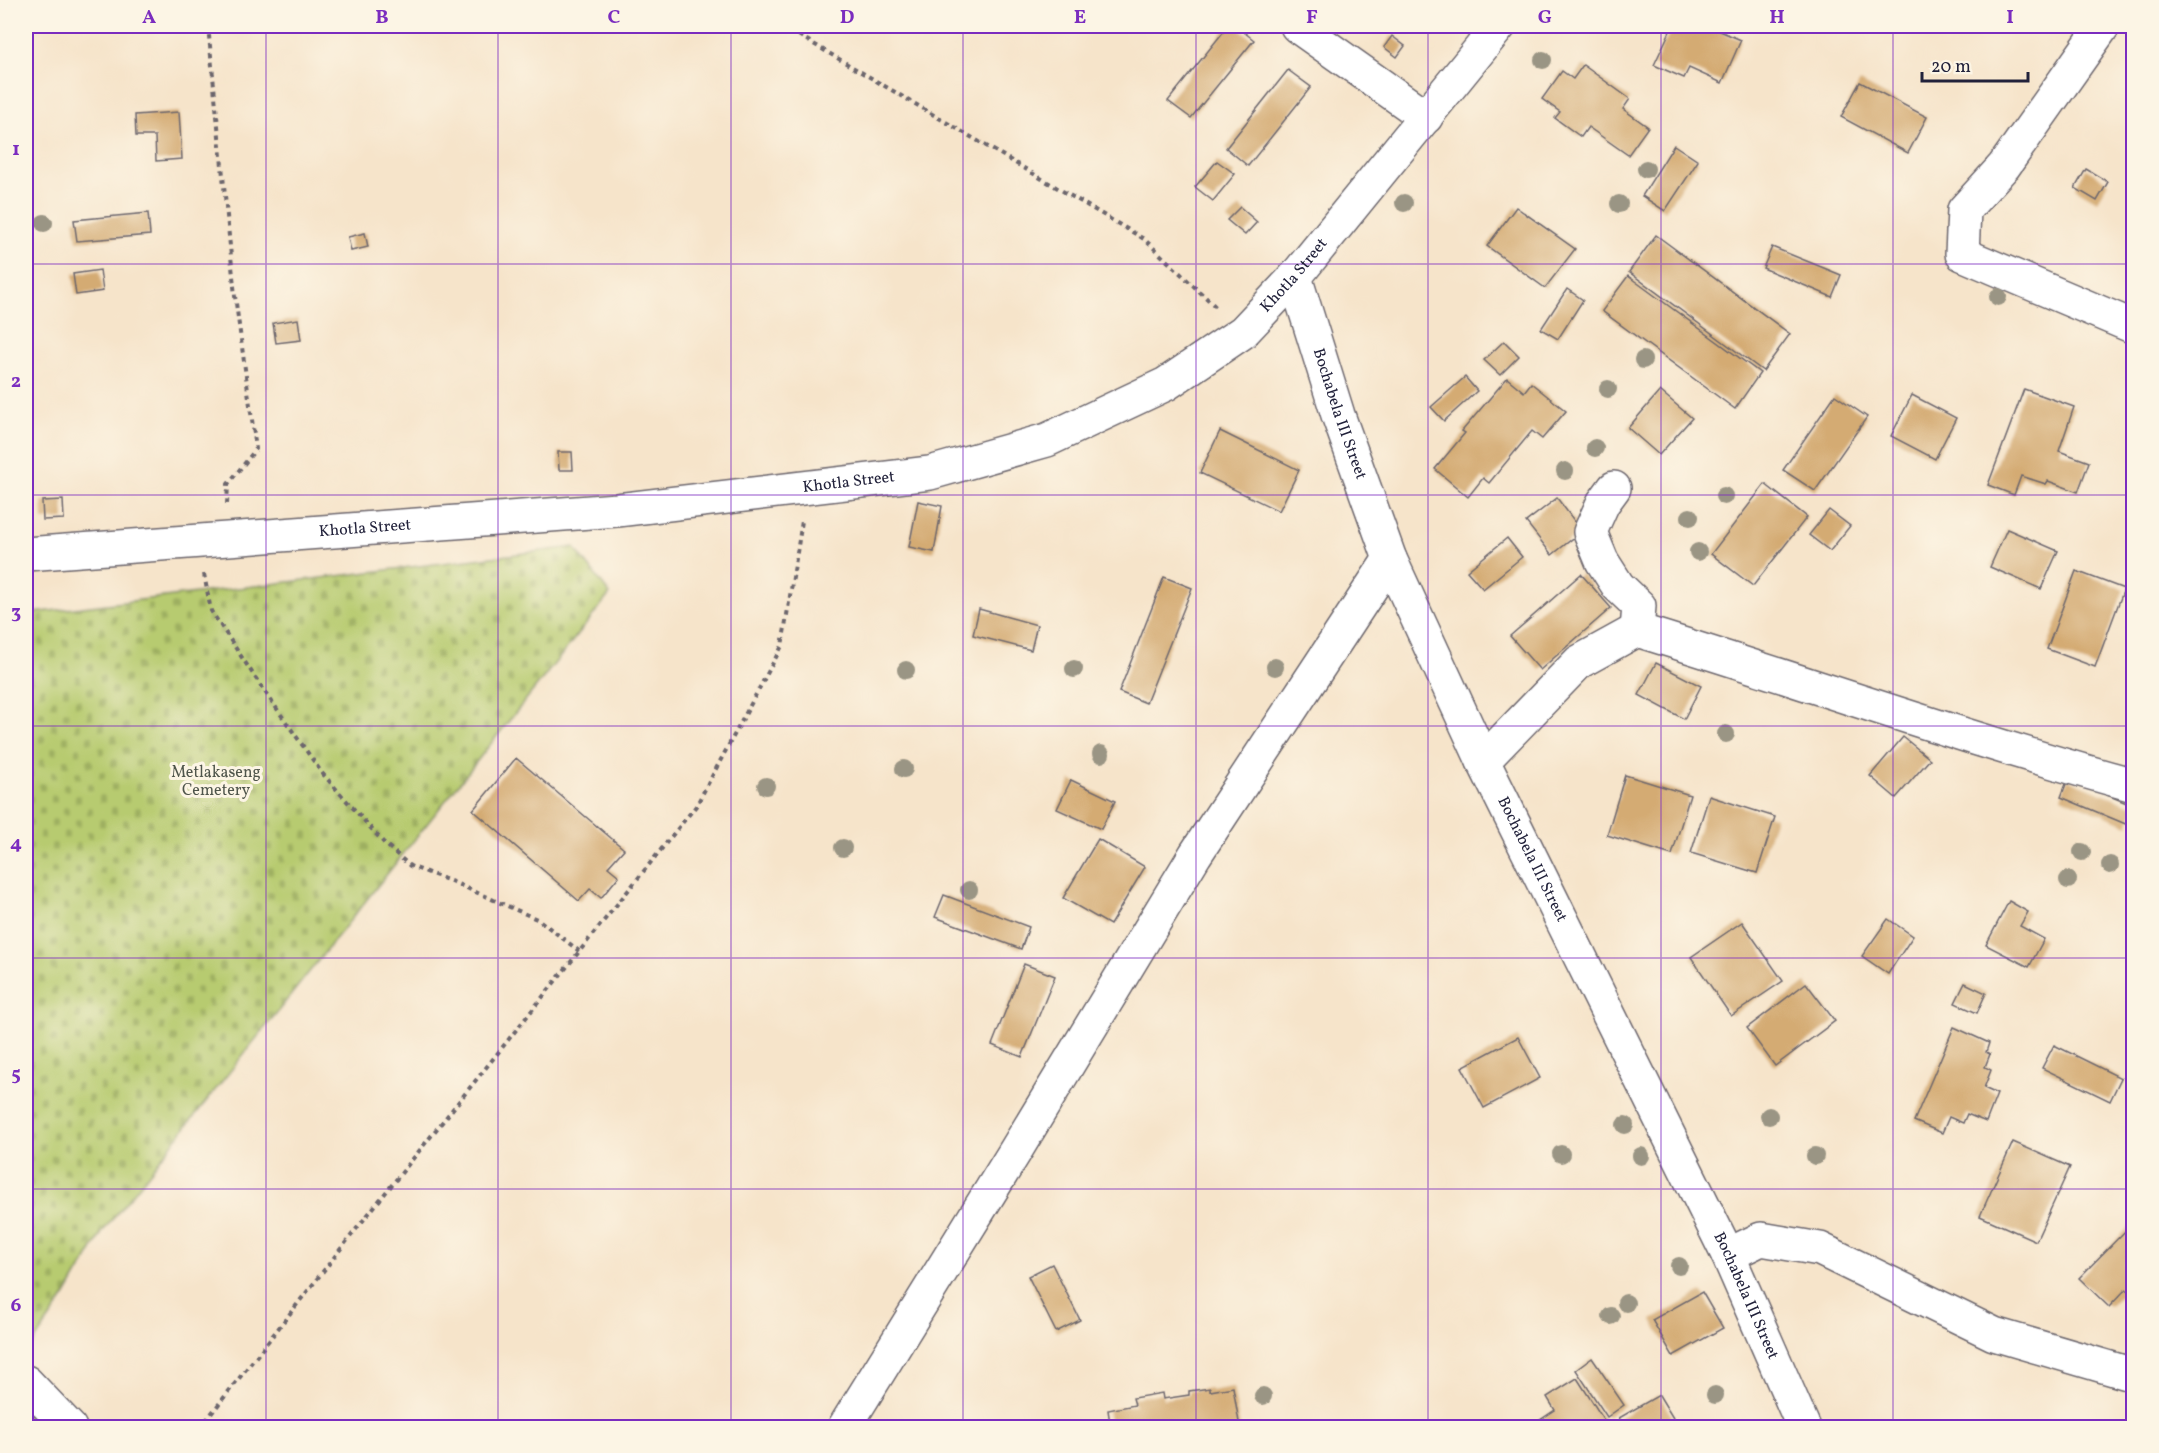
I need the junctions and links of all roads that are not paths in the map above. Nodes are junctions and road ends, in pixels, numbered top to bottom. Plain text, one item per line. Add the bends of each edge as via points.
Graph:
1 (1297, 26) edge
2 (1499, 26) edge
3 (2103, 26) edge
4 (1426, 117) junction
5 (1295, 277) junction
6 (2133, 327) edge
7 (1614, 488) dead end
8 (26, 554) edge
9 (1390, 559) junction
10 (1637, 630) junction
11 (1483, 761) junction
12 (2133, 785) edge
13 (1728, 1255) junction
14 (2133, 1375) edge
15 (26, 1382) edge
16 (70, 1428) edge
17 (844, 1428) edge
18 (1804, 1428) edge

1 - 4 street
2 - 4 street, Khotla Street
3 - 6 street via 2004,166 1964,210 1962,254
4 - 5 street, Khotla Street
5 - 8 street, Khotla Street via 1243,332 1166,384 1047,440 930,473 617,510
5 - 9 street, Bochabela III Street via 1338,415
7 - 10 street via 1590,532 1618,586 1639,606
9 - 11 street, Bochabela III Street
9 - 17 street via 1195,855
10 - 11 street via 1580,662
10 - 12 street via 2027,756
11 - 13 street, Bochabela III Street
13 - 14 street via 1761,1239 1820,1249 1994,1334
13 - 18 street, Bochabela III Street
15 - 16 street

